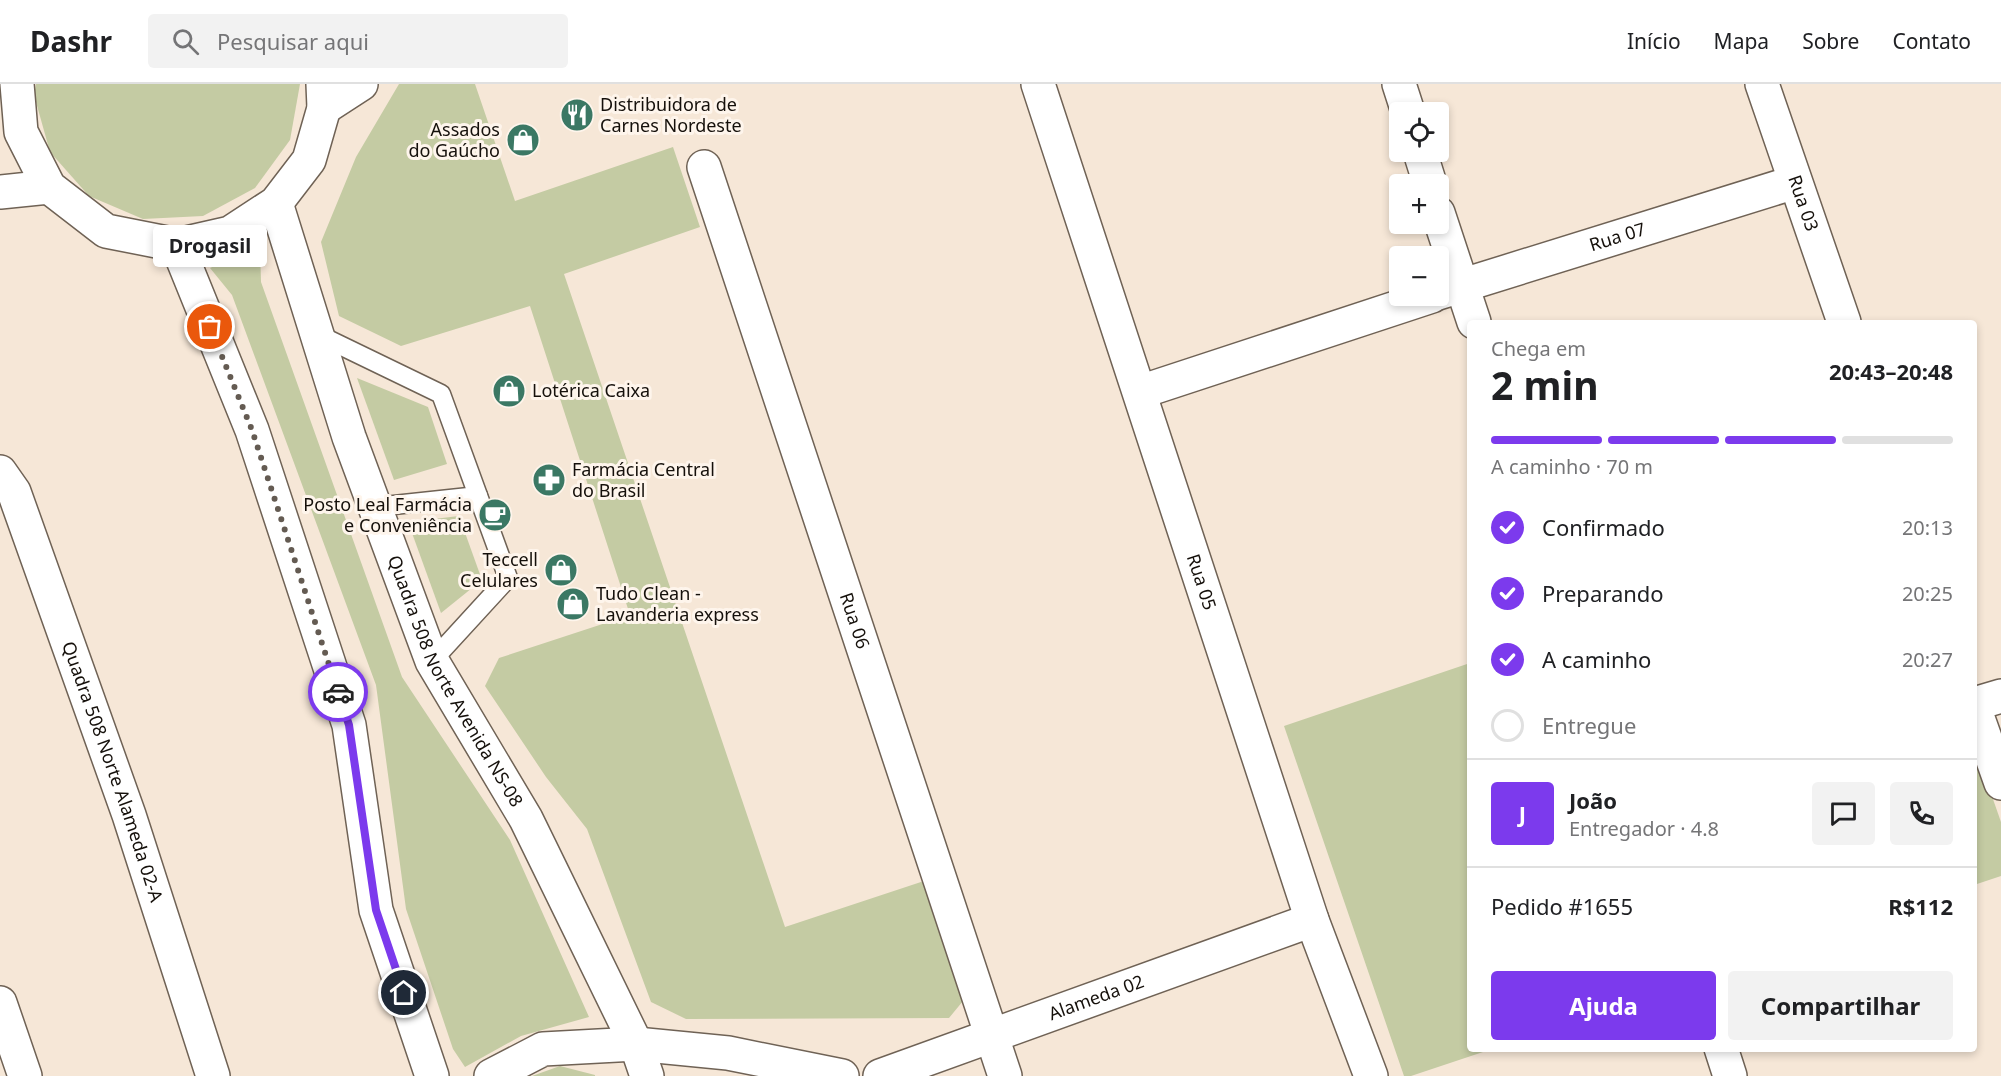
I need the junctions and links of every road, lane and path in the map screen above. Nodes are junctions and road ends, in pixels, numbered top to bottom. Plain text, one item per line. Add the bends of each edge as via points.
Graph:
1 (17, 84) edge
2 (361, 84) edge
3 (1038, 84) edge
4 (1399, 84) edge
5 (1762, 84) edge
6 (324, 96) edge
7 (1405, 102) edge
8 (705, 167) dead end
9 (1795, 182) junction
10 (49, 187) junction
11 (0, 192) edge
12 (276, 203) junction
13 (177, 245) junction
14 (1449, 290) edge
15 (1449, 297) edge
16 (1401, 306) edge
17 (1472, 320) edge
18 (1843, 320) edge
19 (317, 334) junction
20 (1140, 392) junction
21 (0, 472) edge
22 (478, 496) junction
23 (375, 507) junction
24 (432, 661) junction
25 (2001, 696) edge
26 (1977, 705) edge
27 (1977, 715) edge
28 (2001, 783) edge
29 (1312, 920) junction
30 (0, 1003) edge
31 (992, 1036) junction
32 (636, 1044) junction
33 (1722, 1052) edge
34 (25, 1076) edge
35 (213, 1076) edge
36 (432, 1076) edge
37 (491, 1076) edge
38 (647, 1076) edge
39 (842, 1076) edge
40 (880, 1076) edge
41 (1005, 1076) edge
42 (1371, 1076) edge
43 (1730, 1076) edge

1 - 10 street via 21,132
2 - 6 street
3 - 20 street, Rua 05
4 - 7 street
5 - 9 street, Rua 03
6 - 12 street via 309,160
8 - 31 street, Rua 06
9 - 14 street, Rua 07
9 - 18 street, Rua 03
10 - 11 street
10 - 13 street via 106,231
12 - 13 street via 230,233
12 - 19 street, Quadra 508 Norte Avenida NS-08
13 - 36 street via 252,430 349,725 376,910
15 - 17 street
16 - 20 street, Rua 07
19 - 22 lane via 441,394
19 - 23 street, Quadra 508 Norte Avenida NS-08
20 - 29 street, Rua 05
21 - 35 street, Quadra 508 Norte Alameda 02-A via 14,492 125,804
22 - 23 lane
22 - 24 lane via 508,578
23 - 24 street, Quadra 508 Norte Avenida NS-08
24 - 32 street, Quadra 508 Norte Avenida NS-08 via 526,819
25 - 26 street
27 - 28 street
29 - 31 street, Alameda 02
29 - 42 street, Rua 05
30 - 34 street
31 - 40 street, Alameda 02
31 - 41 street, Rua 06
32 - 37 street via 543,1049
32 - 38 street, Quadra 508 Norte Avenida NS-08
32 - 39 street via 728,1053
33 - 43 street

